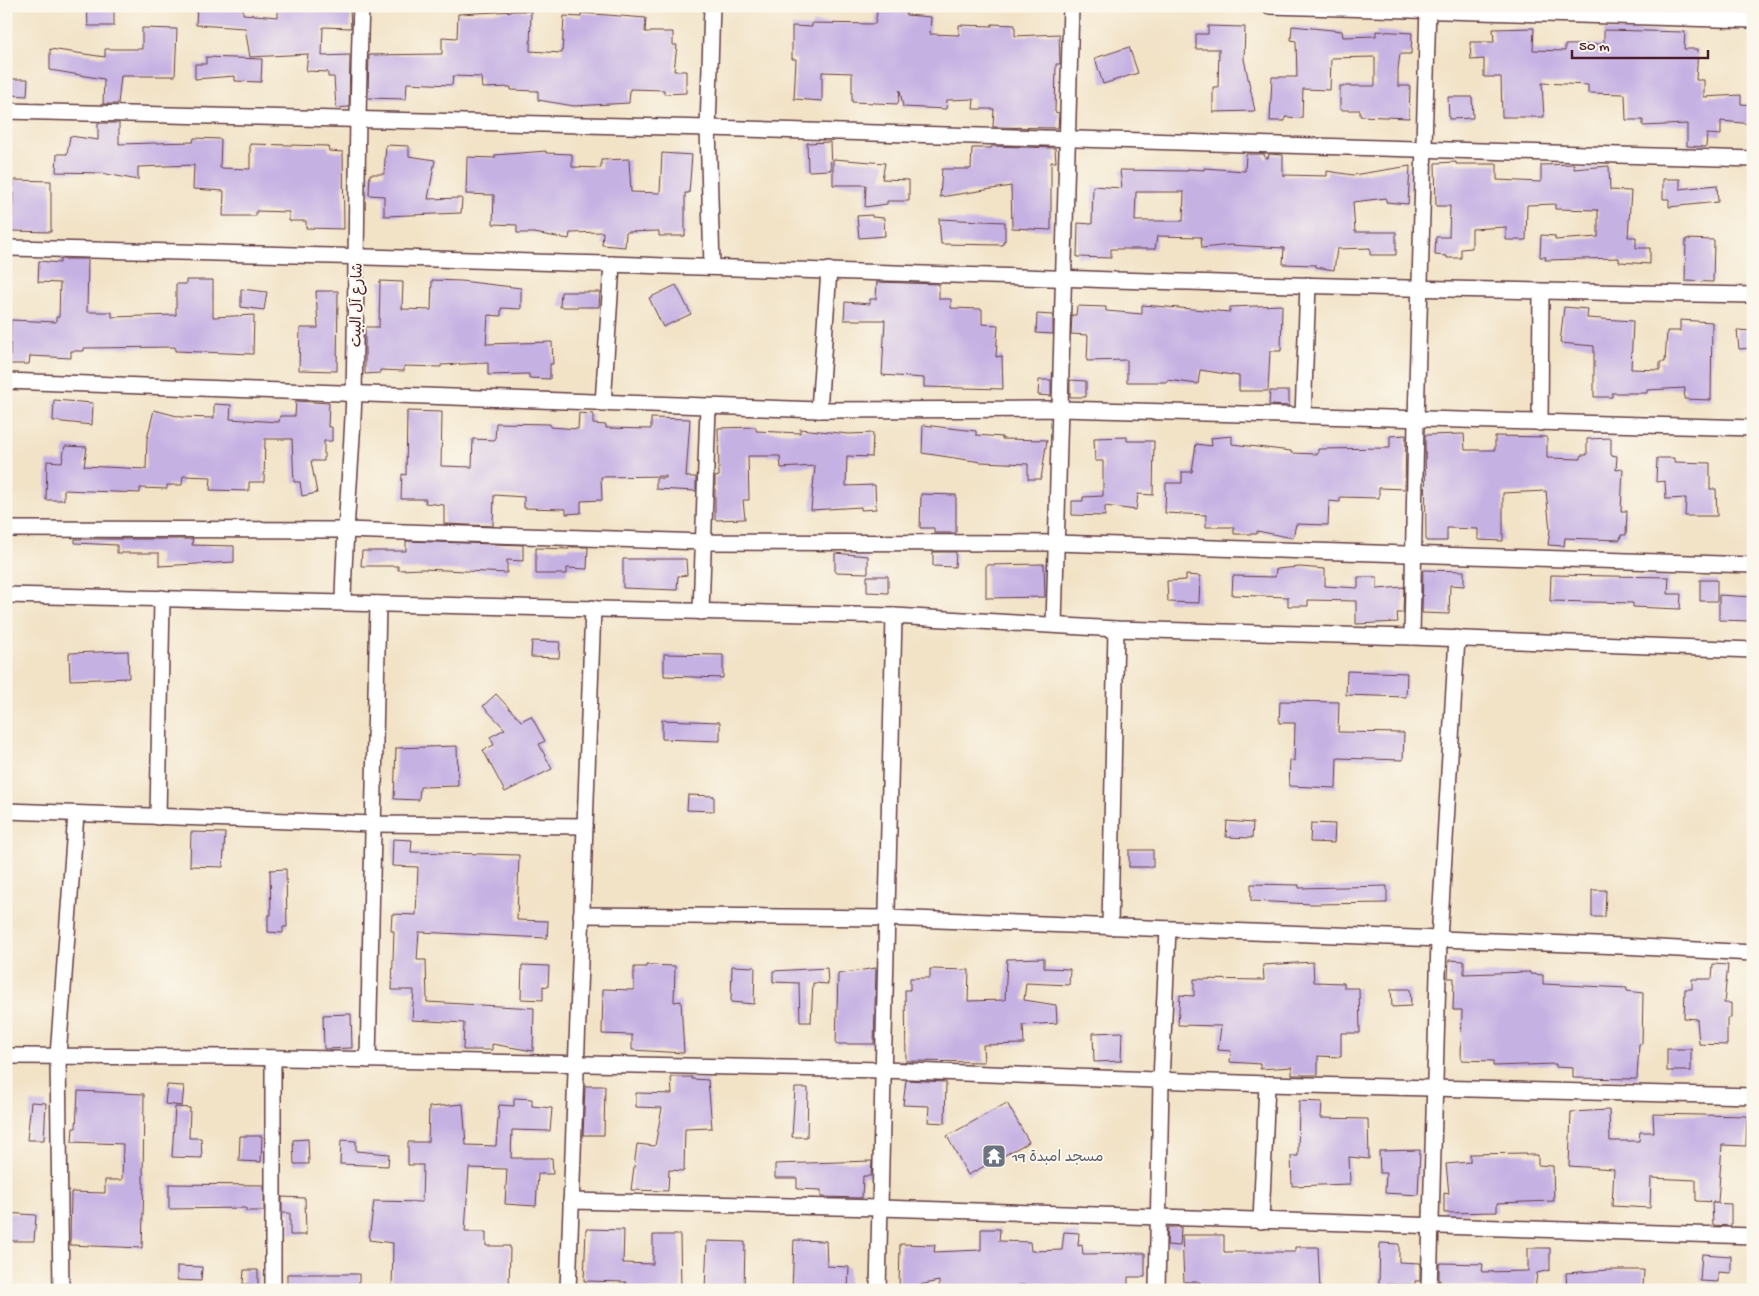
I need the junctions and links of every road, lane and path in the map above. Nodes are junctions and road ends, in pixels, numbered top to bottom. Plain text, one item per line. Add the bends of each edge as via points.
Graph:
1 (361, 6) edge
2 (712, 6) edge
3 (1070, 6) edge
4 (1270, 6) edge
5 (1303, 7) edge
6 (1428, 8) edge
7 (1753, 20) edge
8 (6, 111) edge
9 (356, 121) junction
10 (708, 128) junction
11 (1068, 139) junction
12 (1425, 148) junction
13 (1753, 159) edge
14 (6, 248) edge
15 (357, 256) junction
16 (612, 264) junction
17 (712, 267) junction
18 (829, 270) junction
19 (1064, 278) junction
20 (1308, 285) junction
21 (1421, 289) junction
22 (1541, 292) junction
23 (1753, 295) edge
24 (6, 381) edge
25 (354, 394) junction
26 (603, 404) junction
27 (708, 407) junction
28 (1061, 409) junction
29 (819, 410) junction
30 (1304, 416) junction
31 (1416, 420) junction
32 (1540, 422) junction
33 (1753, 428) edge
34 (6, 529) edge
35 (344, 530) junction
36 (704, 542) junction
37 (1055, 543) junction
38 (1414, 554) junction
39 (1753, 565) edge
40 (6, 595) edge
41 (162, 598) junction
42 (343, 603) junction
43 (378, 604) junction
44 (593, 608) junction
45 (701, 612) junction
46 (894, 616) junction
47 (1054, 626) junction
48 (1116, 629) junction
49 (1412, 637) junction
50 (1457, 638) junction
51 (1753, 650) edge
52 (6, 810) edge
53 (76, 814) junction
54 (158, 817) junction
55 (373, 824) junction
56 (585, 826) junction
57 (582, 915) junction
58 (887, 918) junction
59 (1110, 927) junction
60 (1168, 929) junction
61 (1439, 940) junction
62 (1753, 953) edge
63 (6, 1056) edge
64 (58, 1056) junction
65 (272, 1058) junction
66 (368, 1060) junction
67 (576, 1063) junction
68 (883, 1070) junction
69 (1161, 1081) junction
70 (1267, 1084) junction
71 (1434, 1088) junction
72 (1753, 1096) edge
73 (571, 1201) junction
74 (880, 1208) junction
75 (1157, 1217) junction
76 (1261, 1221) junction
77 (1431, 1226) junction
78 (1753, 1236) edge
79 (60, 1290) edge
80 (273, 1290) edge
81 (568, 1290) edge
82 (878, 1290) edge
83 (1157, 1290) edge
84 (1429, 1290) edge

1 - 9 street, شارع آل البيت
2 - 10 street
3 - 11 street
4 - 5 street
5 - 6 street
6 - 7 street
6 - 12 street
8 - 9 street
9 - 10 street
9 - 15 street, شارع آل البيت
10 - 11 street
10 - 17 street
11 - 12 street
11 - 19 street
12 - 13 street
12 - 21 street
14 - 15 street
15 - 16 street
15 - 25 street, شارع آل البيت
16 - 17 street
16 - 26 street
17 - 18 street
18 - 19 street
18 - 29 street
19 - 20 street
19 - 28 street
20 - 21 street
20 - 30 street
21 - 22 street
21 - 31 street
22 - 23 street
22 - 32 street
24 - 25 street
25 - 26 street
25 - 35 street, شارع آل البيت
26 - 27 street
27 - 29 street
27 - 36 street
28 - 29 street
28 - 30 street
28 - 37 street
30 - 31 street
31 - 32 street
31 - 38 street
32 - 33 street
34 - 35 street
35 - 36 street
35 - 42 street, شارع آل البيت
36 - 37 street
36 - 45 street
37 - 38 street
37 - 47 street
38 - 39 street
38 - 49 street
40 - 41 street
41 - 42 street
41 - 54 street
42 - 43 street
43 - 44 street
43 - 55 street
44 - 45 street
44 - 56 street
45 - 46 street
46 - 47 street
46 - 58 street
47 - 48 street
48 - 49 street
48 - 59 street
49 - 50 street
50 - 51 street
50 - 61 street
52 - 53 street
53 - 54 street
53 - 64 street
54 - 55 street
55 - 56 street
55 - 66 street
56 - 57 street
57 - 58 street
57 - 67 street
58 - 59 street
58 - 68 street
59 - 60 street
60 - 61 street
60 - 69 street
61 - 62 street
61 - 71 street
63 - 64 street
64 - 65 street
64 - 79 street
65 - 66 street
65 - 80 street
66 - 67 street
67 - 68 street
67 - 73 street
68 - 69 street
68 - 74 street
69 - 70 street
69 - 75 street
70 - 71 street
70 - 76 street
71 - 72 street
71 - 77 street
73 - 74 street
73 - 81 street
74 - 75 street
74 - 82 street
75 - 76 street
75 - 83 street
76 - 77 street
77 - 78 street
77 - 84 street

